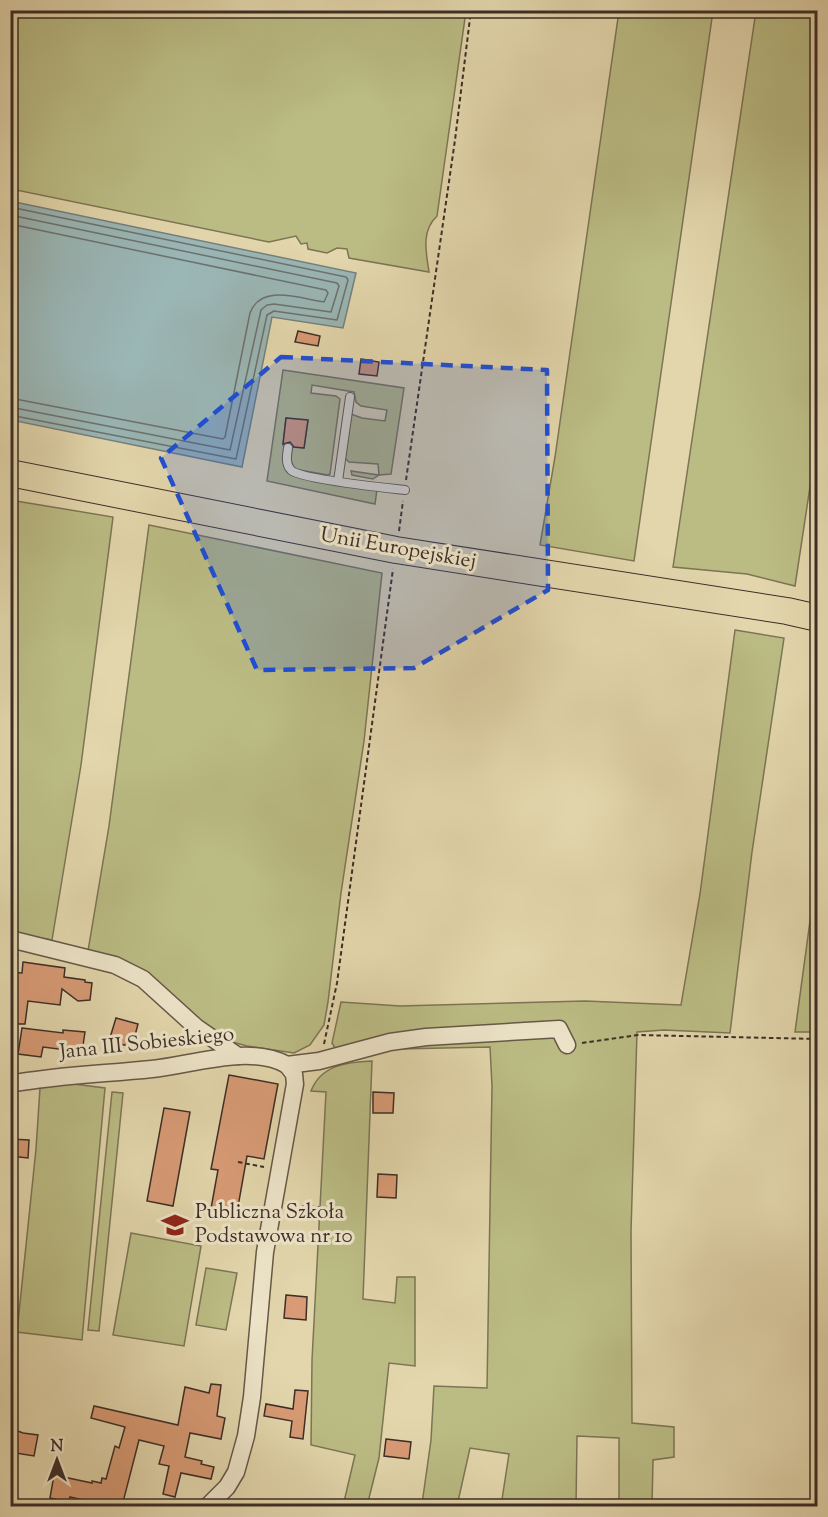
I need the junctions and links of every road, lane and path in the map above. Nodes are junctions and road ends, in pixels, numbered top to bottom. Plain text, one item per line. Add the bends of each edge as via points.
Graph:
1 (471, 10) edge
2 (350, 397) dead end
3 (288, 448) dead end
4 (10, 472) edge
5 (338, 482) junction
6 (405, 490) junction
7 (396, 550) junction
8 (787, 611) junction
9 (818, 612) edge
10 (818, 618) edge
11 (10, 939) edge
12 (818, 1038) edge
13 (567, 1045) joint
14 (238, 1056) junction
15 (319, 1061) junction
16 (287, 1065) junction
17 (10, 1084) edge
18 (238, 1162) dead end
19 (272, 1169) dead end
20 (208, 1506) edge

1 - 6 path
2 - 5 lane
3 - 5 lane via 288,466 295,473
4 - 7 main road, Unii Europejskiej
5 - 6 lane
6 - 7 path
7 - 8 main road, Unii Europejskiej
7 - 15 path via 337,983
8 - 9 main road, Unii Europejskiej
8 - 10 main road, Unii Europejskiej
11 - 14 street via 115,965 142,979 196,1027
12 - 13 path via 638,1035
13 - 15 street via 559,1029 426,1037 390,1042
14 - 16 street, Jana III Sobieskiego
14 - 17 street, Jana III Sobieskiego
15 - 16 street
16 - 20 street via 295,1084 266,1252 246,1436 236,1472 227,1488
18 - 19 path

